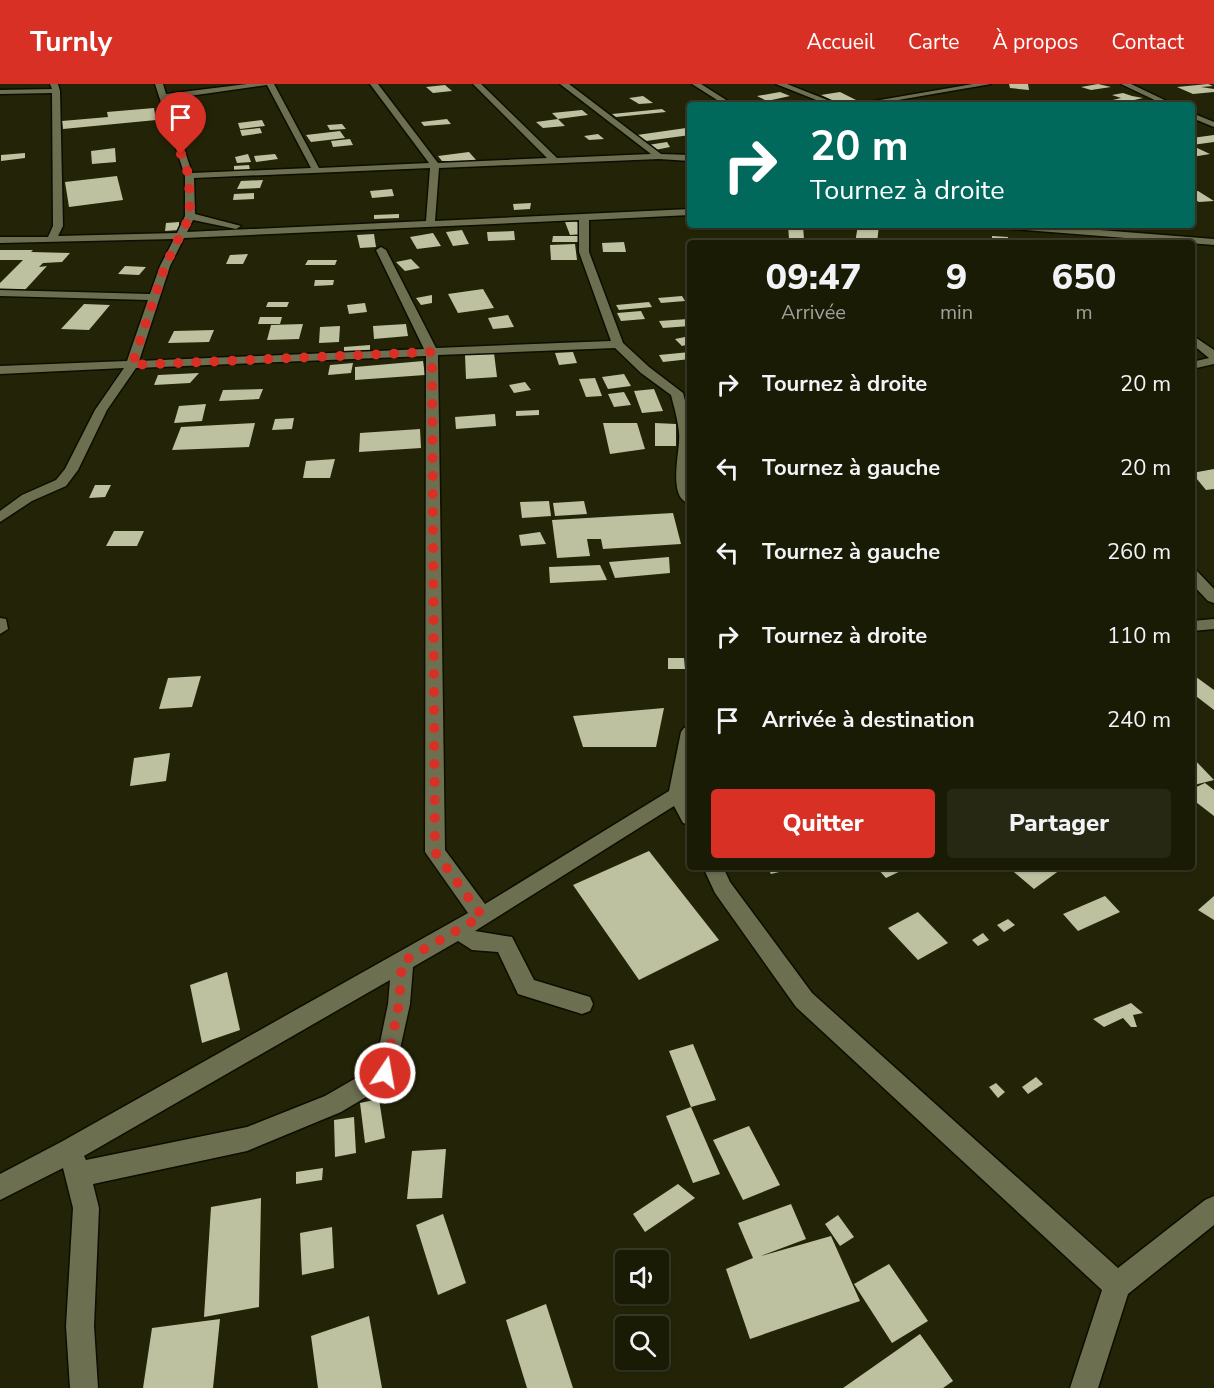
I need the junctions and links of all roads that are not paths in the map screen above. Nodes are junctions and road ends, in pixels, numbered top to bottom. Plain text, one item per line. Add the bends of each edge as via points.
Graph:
1 (159, 84) edge
2 (264, 84) edge
3 (270, 84) edge
4 (374, 84) edge
5 (477, 84) edge
6 (564, 84) edge
7 (696, 84) edge
8 (780, 84) edge
9 (987, 84) edge
10 (1125, 84) edge
11 (55, 87) edge
12 (0, 92) edge
13 (163, 97) junction
14 (725, 102) edge
15 (828, 102) edge
16 (874, 102) edge
17 (1164, 102) edge
18 (1195, 116) edge
19 (1214, 125) edge
20 (659, 156) junction
21 (687, 158) edge
22 (555, 161) junction
23 (435, 165) junction
24 (316, 170) junction
25 (189, 176) junction
26 (687, 212) edge
27 (190, 216) junction
28 (584, 216) junction
29 (430, 225) junction
30 (1056, 228) edge
31 (1156, 228) edge
32 (1070, 231) junction
33 (261, 232) junction
34 (180, 235) junction
35 (52, 239) junction
36 (1176, 239) junction
37 (0, 240) edge
38 (1080, 240) edge
39 (1189, 240) edge
40 (1195, 240) edge
41 (1214, 242) edge
42 (381, 250) dead end
43 (0, 293) edge
44 (156, 297) junction
45 (1195, 341) edge
46 (618, 344) junction
47 (432, 352) junction
48 (1214, 358) edge
49 (132, 365) junction
50 (1195, 365) edge
51 (0, 370) edge
52 (683, 394) edge
53 (687, 496) edge
54 (0, 518) edge
55 (1195, 577) edge
56 (1214, 598) edge
57 (0, 623) edge
58 (1214, 624) edge
59 (1195, 626) edge
60 (0, 628) edge
61 (687, 761) edge
62 (684, 790) edge
63 (714, 870) edge
64 (482, 916) junction
65 (459, 930) junction
66 (402, 962) junction
67 (582, 1004) dead end
68 (75, 1163) junction
69 (0, 1187) edge
70 (1214, 1209) edge
71 (1117, 1285) junction
72 (84, 1388) edge
73 (1084, 1388) edge

1 - 13 street
2 - 13 street
3 - 24 street
4 - 23 street
5 - 22 street
6 - 20 street
7 - 14 street
8 - 15 street
9 - 16 street
10 - 17 street
11 - 12 street
11 - 35 street via 58,226
13 - 25 street
18 - 19 street
20 - 21 street
20 - 22 street
22 - 23 street
23 - 24 street
23 - 29 street
24 - 25 street
25 - 27 street
26 - 28 street
27 - 33 street
27 - 34 street
28 - 29 street
28 - 46 street via 584,252
29 - 33 street
30 - 32 street
31 - 36 street
32 - 36 street
32 - 38 street
33 - 34 street
34 - 35 street
34 - 44 street
35 - 37 street
36 - 39 street
40 - 41 street
42 - 47 street
43 - 44 street
44 - 49 street
45 - 48 street
46 - 47 street
46 - 52 street via 645,370
47 - 49 street
47 - 64 street via 435,852
48 - 50 street
49 - 51 street
49 - 54 street via 101,410 61,483 27,498
52 - 53 street via 686,436 681,471
55 - 56 street
57 - 60 street
58 - 59 street
61 - 62 street
62 - 64 street
63 - 71 street via 722,887 804,1000
64 - 65 street
65 - 66 street
65 - 67 street via 472,941 504,943 526,987
66 - 68 street
66 - 68 street via 399,1004 385,1073 333,1104 247,1139
68 - 69 street
68 - 72 street via 86,1208 80,1326
70 - 71 street
71 - 73 street

